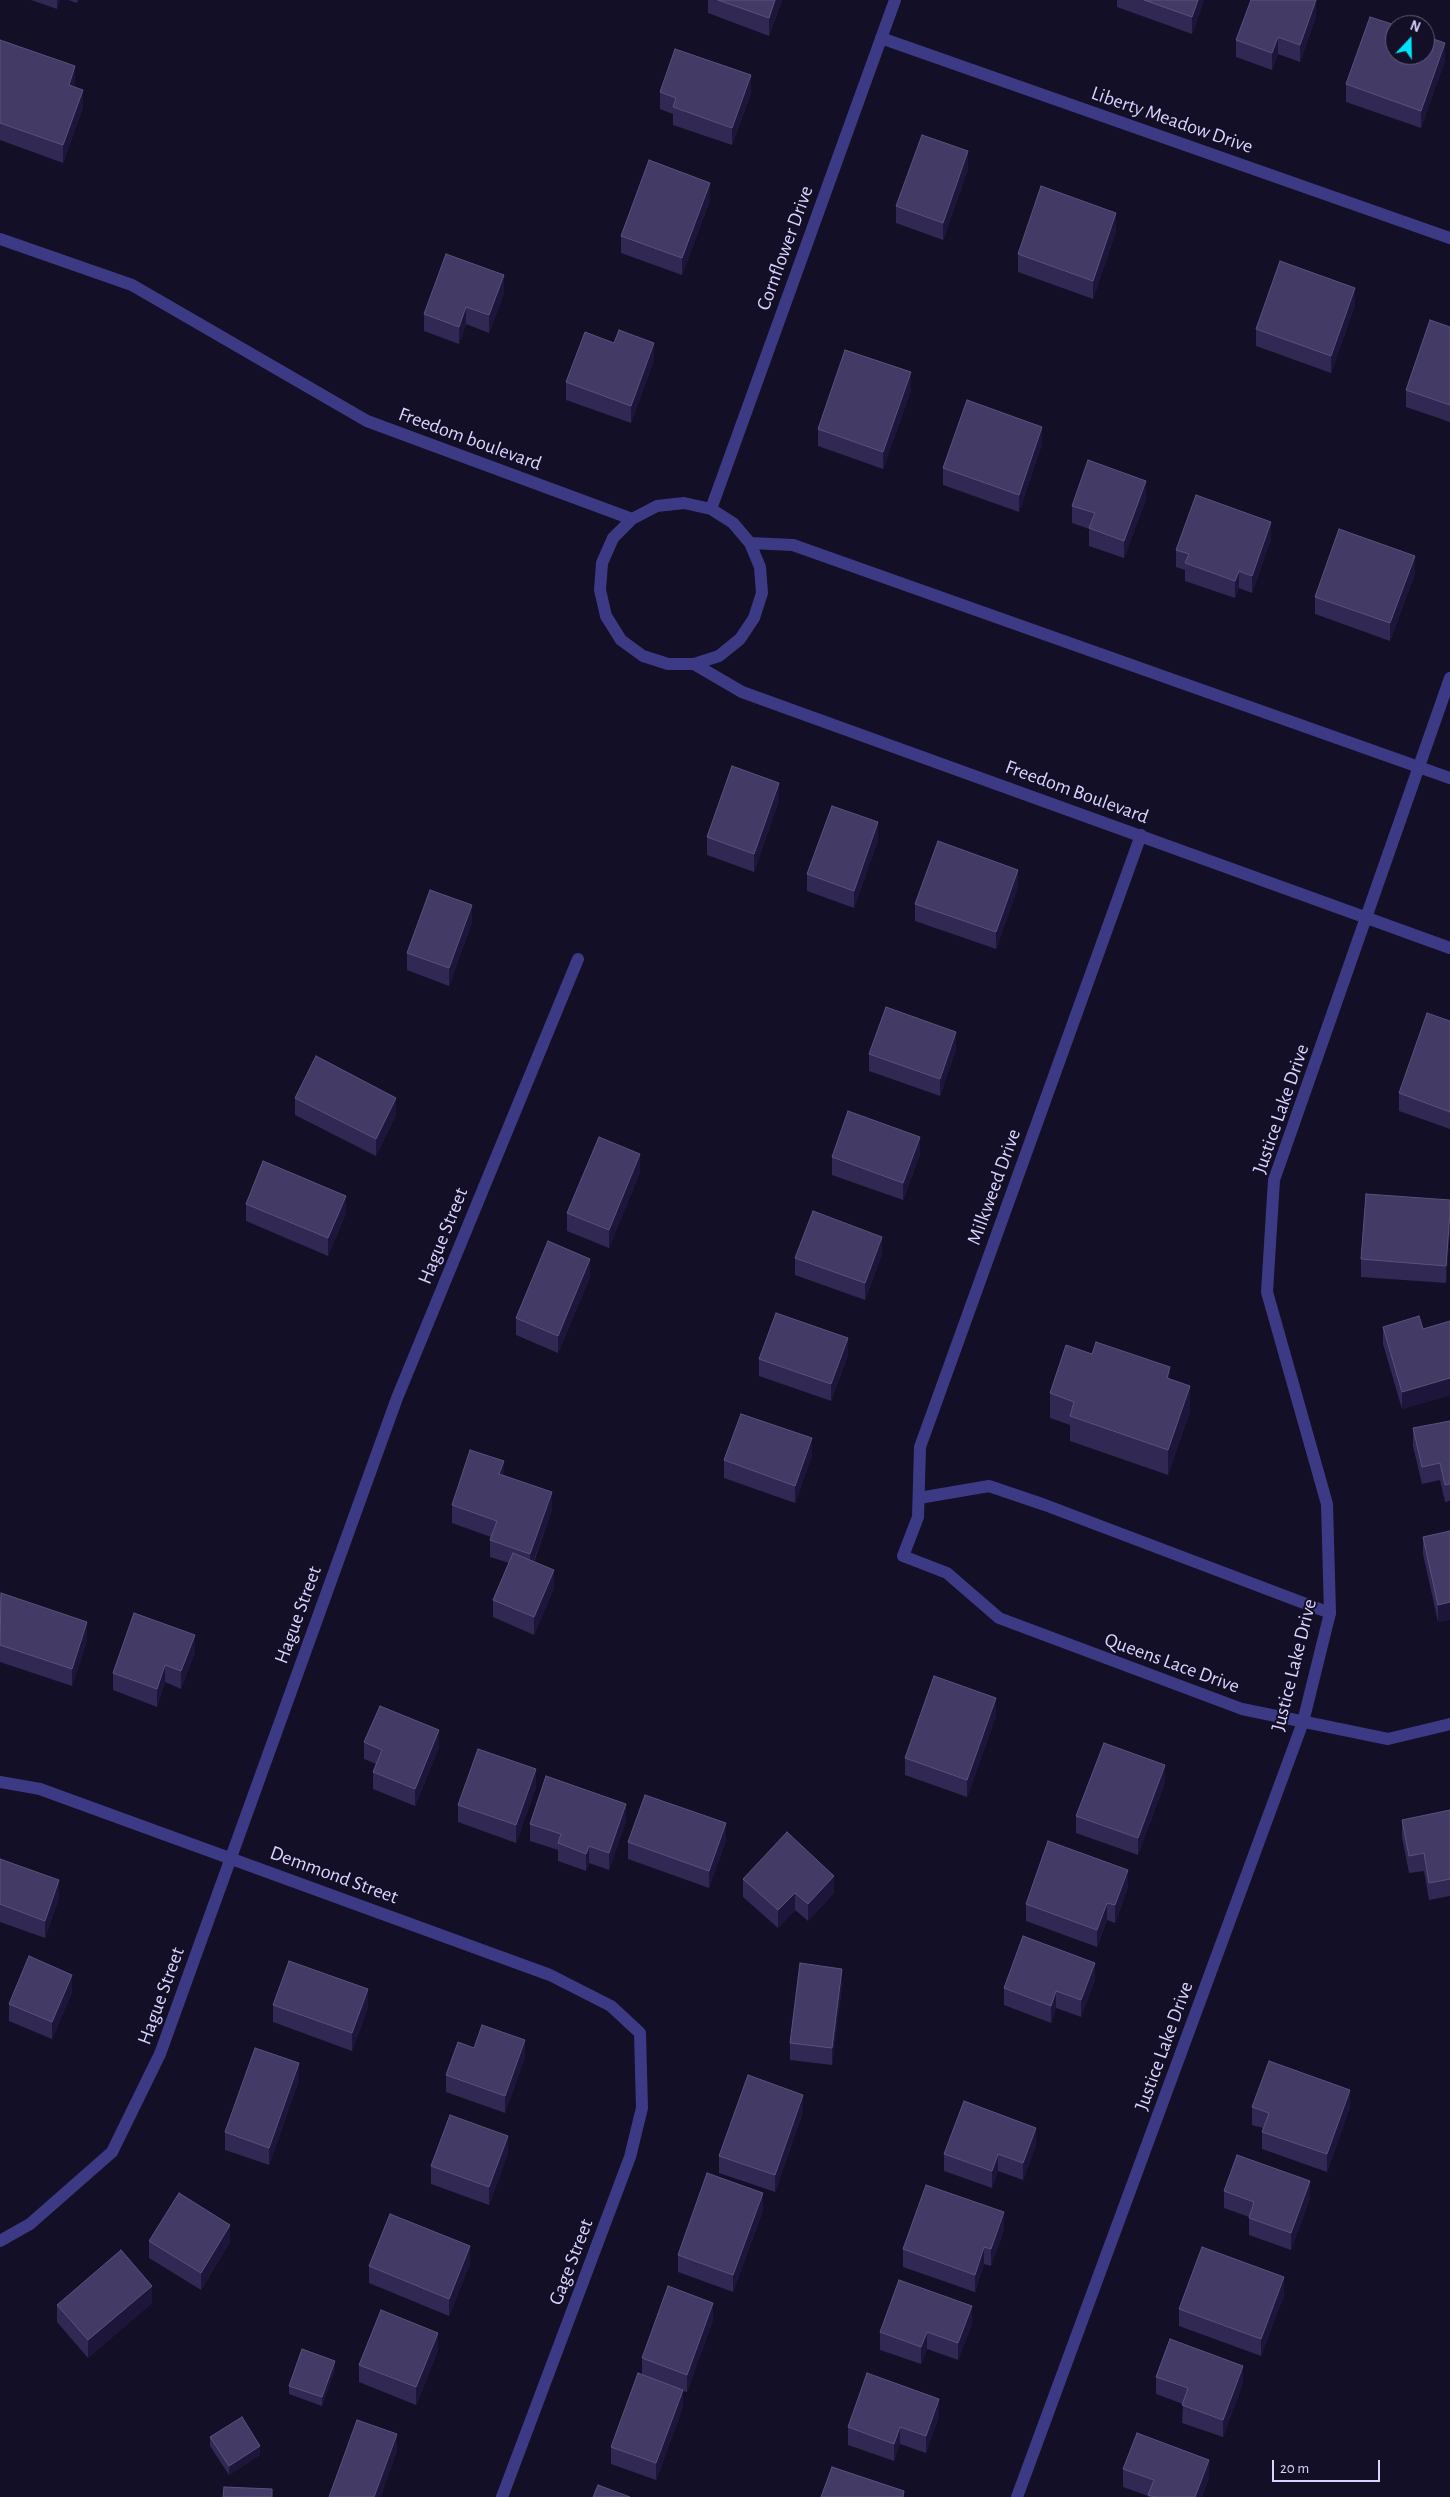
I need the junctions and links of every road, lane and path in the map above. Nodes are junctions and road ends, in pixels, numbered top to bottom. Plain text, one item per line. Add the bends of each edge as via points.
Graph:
1 (895, 0) edge
2 (881, 38) junction
3 (1450, 238) edge
4 (0, 239) edge
5 (711, 509) junction
6 (632, 519) junction
7 (750, 543) junction
8 (694, 664) junction
9 (1450, 678) edge
10 (1418, 766) junction
11 (1450, 778) edge
12 (1141, 835) junction
13 (1367, 917) junction
14 (1450, 948) edge
15 (578, 959) dead end
16 (918, 1498) junction
17 (903, 1556) joint
18 (1330, 1613) junction
19 (1303, 1722) junction
20 (1450, 1724) edge
21 (0, 1782) edge
22 (231, 1857) junction
23 (640, 2034) joint
24 (0, 2240) edge
25 (502, 2497) edge
26 (1017, 2497) edge

1 - 2 street, Cornflower Drive
2 - 3 street, Liberty Meadow Drive
2 - 5 street, Cornflower Drive
4 - 6 street, Freedom boulevard via 132,285 367,421
5 - 6 street via 684,503 657,506
5 - 7 street via 733,523
6 - 8 street via 613,538 602,563 600,590 606,616 621,640 643,656 668,664
7 - 8 street via 760,567 762,593 754,618 740,640 719,656
7 - 10 street via 794,545
8 - 12 street, Freedom Boulevard via 742,692
9 - 10 street, Justice Lake Drive
10 - 11 street
10 - 13 street, Justice Lake Drive
12 - 13 street, Freedom Boulevard
12 - 16 street, Milkweed Drive via 920,1447
13 - 14 street, Freedom Boulevard
13 - 18 street, Justice Lake Drive via 1274,1180 1267,1292 1327,1504
15 - 22 street, Hague Street via 397,1398
16 - 17 street, Milkweed Drive via 918,1517
16 - 18 street via 989,1486
17 - 19 street, Queens Lace Drive via 947,1573 999,1618 1242,1709
18 - 19 street, Justice Lake Drive
19 - 20 street, Queens Lace Drive via 1388,1739
19 - 26 street, Justice Lake Drive
21 - 22 street, Demmond Street via 40,1789
22 - 23 street, Demmond Street via 550,1975 611,2006
22 - 24 street, Hague Street via 160,2054 112,2152 30,2224
23 - 25 street, Gage Street via 642,2108 630,2157

